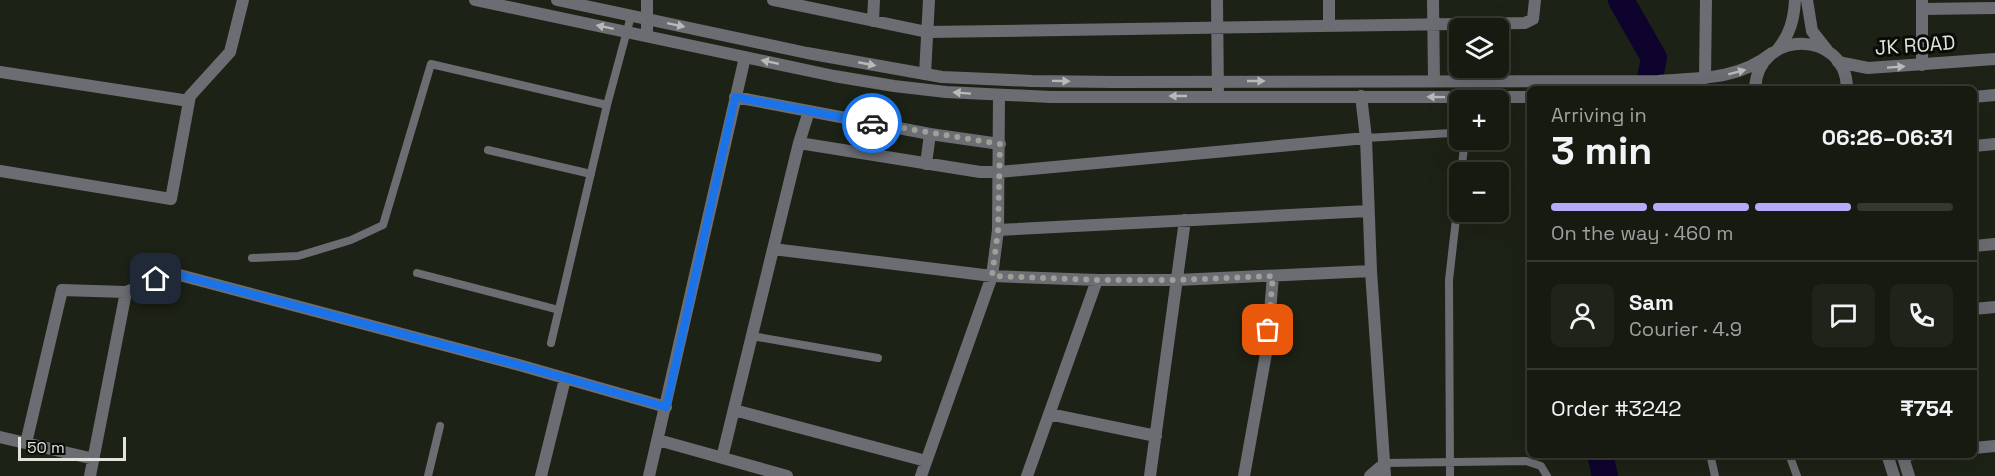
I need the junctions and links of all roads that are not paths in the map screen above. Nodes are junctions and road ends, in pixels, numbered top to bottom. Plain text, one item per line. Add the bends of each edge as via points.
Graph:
1 (243, 0) edge
2 (475, 0) edge
3 (557, 0) edge
4 (647, 0) edge
5 (773, 0) edge
6 (873, 0) edge
7 (929, 0) edge
8 (1217, 0) edge
9 (1329, 0) edge
10 (1433, 0) edge
11 (1535, 0) edge
12 (1706, 0) edge
13 (1795, 0) edge
14 (1807, 0) edge
15 (1922, 4) edge
16 (1995, 8) edge
17 (632, 16) junction
18 (647, 19) junction
19 (873, 21) junction
20 (1433, 24) junction
21 (1329, 26) junction
22 (1217, 27) junction
23 (627, 32) junction
24 (927, 32) junction
25 (647, 36) junction
26 (1775, 51) junction
27 (745, 57) junction
28 (1834, 58) junction
29 (1995, 58) edge
30 (1922, 65) junction
31 (0, 72) edge
32 (925, 74) junction
33 (1705, 78) junction
34 (1218, 81) junction
35 (1434, 81) junction
36 (1755, 86) edge
37 (1847, 86) edge
38 (999, 95) junction
39 (1995, 95) edge
40 (1218, 96) junction
41 (1362, 96) junction
42 (735, 97) junction
43 (1527, 97) edge
44 (1977, 97) edge
45 (189, 101) junction
46 (607, 105) junction
47 (809, 111) junction
48 (1449, 133) edge
49 (930, 134) junction
50 (1366, 138) junction
51 (799, 143) junction
52 (1000, 144) junction
53 (1995, 144) edge
54 (1977, 146) edge
55 (488, 150) dead end
56 (926, 164) junction
57 (0, 171) edge
58 (999, 172) junction
59 (591, 174) junction
60 (1368, 211) junction
61 (1185, 220) junction
62 (1456, 222) edge
63 (998, 231) junction
64 (1995, 244) edge
65 (1977, 246) edge
66 (773, 249) junction
67 (252, 258) dead end
68 (1371, 271) junction
69 (417, 273) dead end
70 (992, 276) junction
71 (1273, 276) junction
72 (1097, 280) junction
73 (1179, 280) junction
74 (126, 292) junction
75 (1995, 307) edge
76 (1977, 309) edge
77 (559, 310) junction
78 (752, 336) junction
79 (550, 343) dead end
80 (878, 358) dead end
81 (565, 379) junction
82 (666, 407) junction
83 (734, 410) junction
84 (1049, 414) junction
85 (440, 426) dead end
86 (1156, 436) junction
87 (0, 437) edge
88 (658, 440) junction
89 (26, 443) junction
90 (1995, 446) edge
91 (1977, 448) edge
92 (722, 458) junction
93 (1711, 458) edge
94 (1790, 458) edge
95 (1888, 458) edge
96 (1906, 458) edge
97 (94, 459) junction
98 (926, 461) junction
99 (1449, 461) junction
100 (1385, 470) edge
101 (758, 472) edge
102 (90, 476) edge
103 (429, 476) edge
104 (541, 476) edge
105 (650, 476) edge
106 (788, 476) edge
107 (921, 476) edge
108 (1027, 476) edge
109 (1150, 476) edge
110 (1244, 476) edge
111 (1370, 476) edge
112 (1450, 476) edge
113 (1547, 476) edge
114 (1715, 476) edge
115 (1797, 476) edge
116 (1894, 476) edge
117 (1909, 476) edge

1 - 45 street via 230,52
23 -> 2 street
3 - 17 street
4 - 18 street
5 - 19 street
6 - 19 street
7 - 24 street
8 - 22 street
9 - 21 street
10 - 20 street
11 - 20 street via 1533,19 1525,22
12 - 33 street
13 - 26 street via 1794,19 1786,39
14 - 28 street via 1812,31
15 - 16 street
15 - 30 street
17 - 18 street
17 - 23 lane
18 - 25 street
18 -> 32 street
19 - 24 street
20 - 21 street
20 - 35 street
21 - 22 street
22 - 24 street
22 - 34 street
23 - 25 street
23 - 46 lane
24 - 32 street
25 - 27 street
26 - 28 street, JK ROAD via 1791,44 1805,44 1819,47
33 -> 26 street via 1747,69
26 - 36 street via 1762,65
38 -> 27 street via 894,86
27 - 42 street
28 -> 30 street, JK ROAD via 1868,68
28 - 37 street via 1844,72
29 - 30 street, JK ROAD
31 - 45 street
32 -> 34 street via 1032,81
33 - 35 street
34 -> 35 street
34 - 40 street
40 -> 38 street
38 - 52 street
39 - 44 street
40 - 41 street
43 -> 41 street
41 - 50 street
42 - 47 street
42 - 82 street
45 - 57 street via 171,199
46 - 59 lane
46 - 67 lane via 431,64 383,225 351,240 298,256
47 - 49 street
47 - 51 street
48 - 50 lane
49 - 52 street
49 - 56 street
50 - 58 street
50 - 60 street
51 - 56 street
51 - 66 street
52 - 58 street
53 - 54 street
55 - 59 lane
56 - 58 street
58 - 63 street
59 - 77 lane
60 - 61 street
60 - 68 street
61 - 63 street
61 - 73 street
62 - 99 lane via 1449,280
63 - 70 street
64 - 65 street
66 - 70 street
66 - 78 street
68 - 71 street
68 - 100 street
69 - 77 lane
70 - 72 street
70 - 98 street
71 - 73 street
71 - 110 street via 1267,348
72 - 73 street
72 - 84 street
73 - 86 street
74 - 81 street via 172,273
74 - 89 street via 62,290
74 - 97 street
75 - 76 street
77 - 79 lane
78 - 80 lane
78 - 83 street
81 - 82 street
81 - 104 street
82 - 88 street
83 - 92 street
83 - 98 street
84 - 86 street
84 - 108 street
85 - 103 lane
86 - 109 street
87 - 89 street
88 - 92 street
88 - 105 street
89 - 97 street
90 - 91 street
92 - 101 street
93 - 114 lane
94 - 115 lane
95 - 116 street
96 - 117 street
97 - 102 street
98 - 107 street
99 - 100 lane
99 - 112 lane
99 - 113 lane via 1526,461 1541,466
100 - 111 street
101 - 106 street

